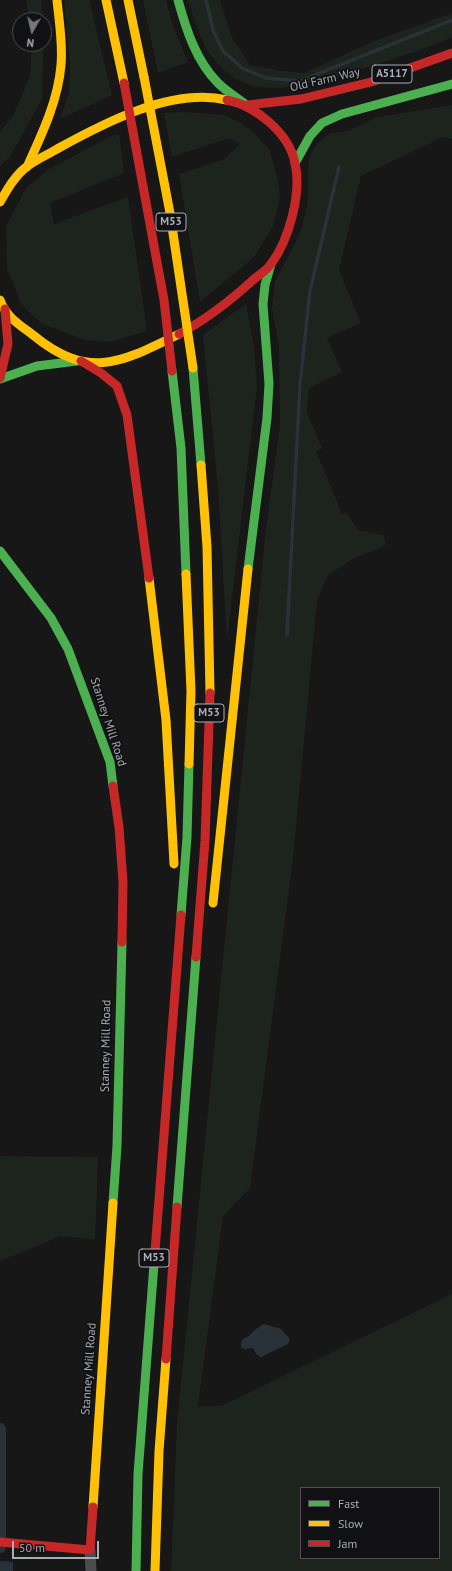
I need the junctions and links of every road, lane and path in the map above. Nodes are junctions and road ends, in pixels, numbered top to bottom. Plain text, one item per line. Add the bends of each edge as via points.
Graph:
1 (57, 0) edge
2 (106, 0) edge
3 (128, 0) edge
4 (178, 0) edge
5 (452, 53) edge
6 (452, 84) edge
7 (246, 105) junction
8 (296, 163) junction
9 (27, 167) junction
10 (2, 194) edge
11 (0, 202) edge
12 (271, 264) junction
13 (1, 304) edge
14 (79, 361) junction
15 (0, 378) edge
16 (0, 551) edge
17 (212, 914) dead end
18 (177, 944) junction
19 (205, 959) dead end
20 (188, 1058) junction
21 (0, 1542) edge
22 (90, 1550) junction
23 (91, 1571) edge
24 (136, 1571) edge
25 (155, 1571) edge

1 - 9 main road via 61,73 49,118
2 - 18 main road, M53, bridge via 124,83 162,292 181,448 191,691 187,837
3 - 20 main road, M53, bridge via 170,213 193,368 207,547 210,690 205,841
4 - 7 main road via 187,32 206,69
5 - 7 main road, Old Farm Way / A5117 via 370,82 300,99
6 - 8 main road, A5117 via 342,114 322,123 310,136
7 - 8 main road via 265,118 282,137
7 - 9 main road via 217,97 184,99 160,105 116,119 74,139
8 - 12 main road via 294,209 287,231
9 - 10 main road
10 - 11 main road
12 - 14 main road via 237,296 206,319 178,335 130,359
12 - 17 main road via 263,304 269,384 268,418 252,527
13 - 14 main road via 17,323 42,343
13 - 15 main road via 9,333 8,352
14 - 15 main road via 51,361
14 - 18 main road via 101,373 117,386 127,415 166,720
16 - 22 main road, Stanney Mill Road via 51,618 68,649 110,762 119,827 123,882 117,1146
18 - 24 main road, M53 via 139,1467
19 - 20 main road
20 - 25 main road, M53 via 159,1451
21 - 22 main road
22 - 23 street, Stanney Mill Road

